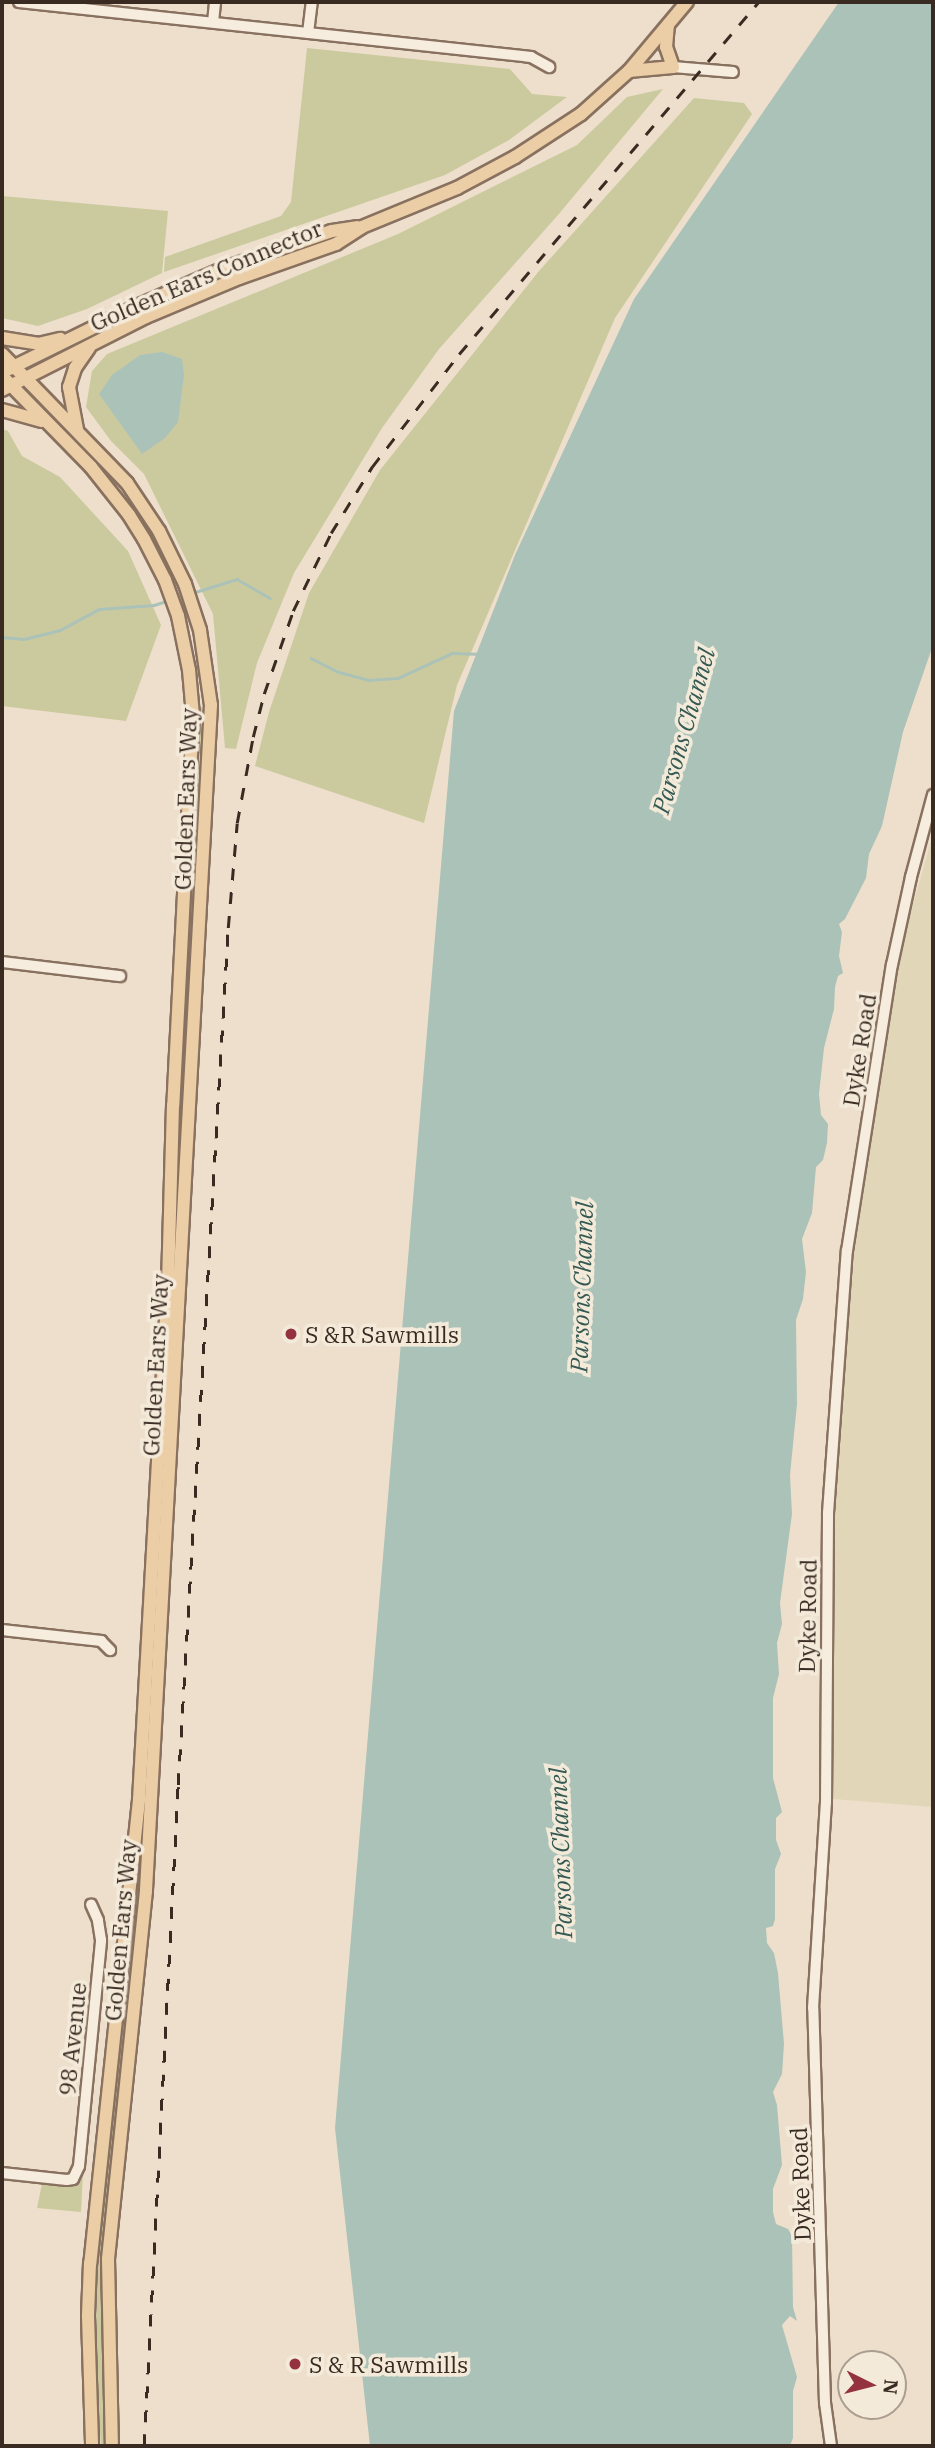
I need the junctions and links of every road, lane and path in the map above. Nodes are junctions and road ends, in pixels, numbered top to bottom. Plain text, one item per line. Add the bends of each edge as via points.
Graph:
1 (19, 2) edge
2 (215, 2) edge
3 (313, 2) edge
4 (687, 2) edge
5 (212, 22) junction
6 (668, 24) junction
7 (309, 33) junction
8 (549, 67) dead end
9 (673, 67) junction
10 (629, 71) junction
11 (733, 72) dead end
12 (362, 227) junction
13 (81, 334) junction
14 (2, 338) edge
15 (92, 345) junction
16 (2, 354) edge
17 (15, 367) junction
18 (26, 377) junction
19 (4, 381) edge
20 (2, 410) edge
21 (45, 422) junction
22 (77, 429) junction
23 (933, 795) edge
24 (2, 962) edge
25 (120, 976) dead end
26 (2, 1630) edge
27 (110, 1650) dead end
28 (91, 1904) dead end
29 (2, 2174) edge
30 (92, 2446) edge
31 (112, 2446) edge
32 (831, 2446) edge

1 - 5 street
2 - 5 street
3 - 7 street
4 - 6 main road, Golden Ears Connector
5 - 7 street
6 - 9 main road via 666,47
6 - 10 main road, Golden Ears Connector
7 - 8 street via 531,57
9 - 10 main road
9 - 11 street
10 - 12 main road, Golden Ears Connector via 581,114 515,158 457,188
12 - 13 main road, Golden Ears Connector via 332,231 225,268
12 - 15 main road, Golden Ears Connector via 335,244 239,278
13 - 14 main road via 38,344
13 - 17 main road, Golden Ears Connector
15 - 18 main road, Golden Ears Connector
15 - 22 main road via 75,368 69,387
16 - 17 main road, Golden Ears Way
17 - 18 main road, Golden Ears Way
17 - 19 main road, Golden Ears Connector
18 - 19 main road, Golden Ears Connector
18 - 22 main road, Golden Ears Way
19 - 21 main road, Golden Ears Way
20 - 21 main road
21 - 30 main road, Golden Ears Way via 114,494 144,539 171,596 189,670 193,738 139,1800 90,2263
22 - 31 main road, Golden Ears Way via 127,483 159,531 185,584 204,646 211,738 149,1848 108,2259
23 - 32 street, Dyke Road via 892,965 849,1238 828,1513 826,1803 813,2008 825,2403
24 - 25 street
26 - 27 street via 101,1642
28 - 29 street, 98 Avenue via 101,1940 79,2166 73,2179

